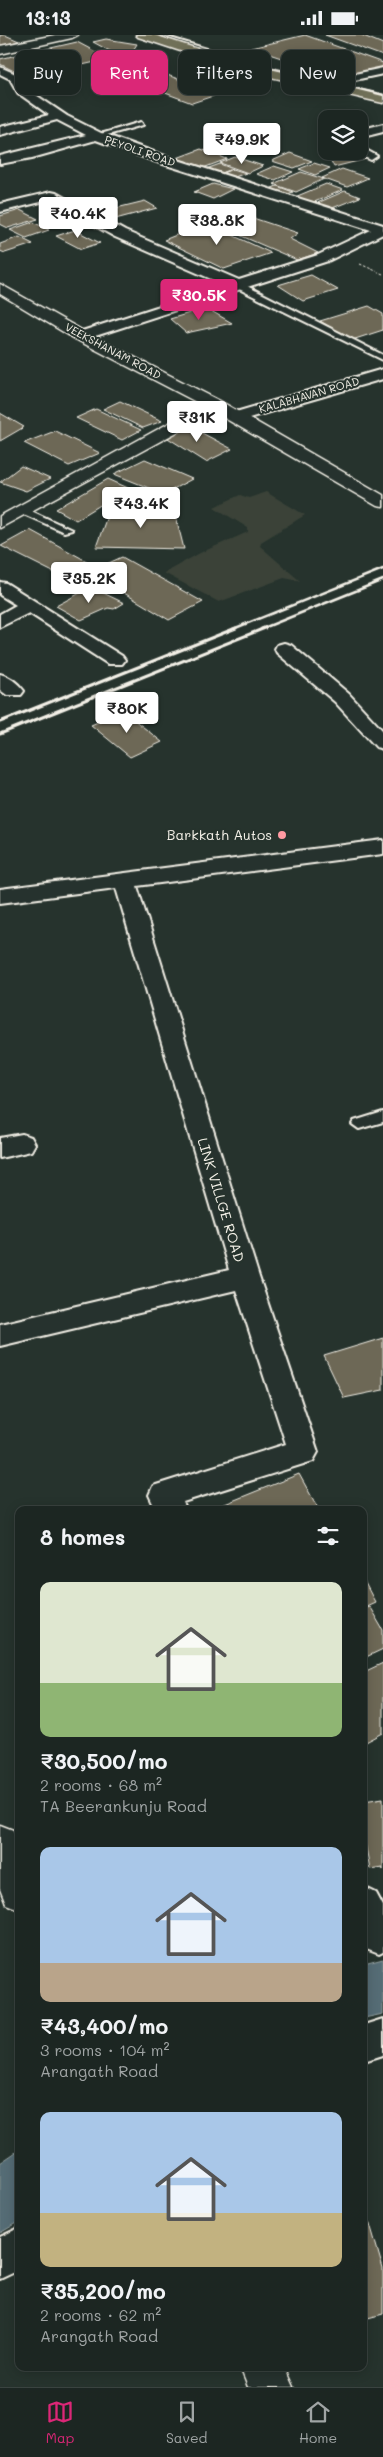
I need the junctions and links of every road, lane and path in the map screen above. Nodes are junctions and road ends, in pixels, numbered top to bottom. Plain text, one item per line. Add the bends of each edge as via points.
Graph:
1 (72, 35) edge
2 (142, 35) edge
3 (183, 35) edge
4 (207, 43) dead end
5 (0, 50) edge
6 (0, 69) edge
7 (383, 71) edge
8 (281, 76) edge
9 (355, 77) edge
10 (355, 84) edge
11 (383, 90) edge
12 (355, 93) edge
13 (383, 99) edge
14 (59, 116) junction
15 (141, 124) dead end
16 (383, 128) edge
17 (0, 131) edge
18 (368, 132) edge
19 (97, 136) junction
20 (368, 154) edge
21 (371, 156) dead end
22 (0, 160) edge
23 (0, 208) edge
24 (382, 229) edge
25 (240, 286) junction
26 (0, 288) edge
27 (81, 336) junction
28 (383, 358) edge
29 (383, 374) edge
30 (214, 405) junction
31 (235, 417) junction
32 (383, 502) edge
33 (22, 510) junction
34 (0, 523) edge
35 (67, 530) dead end
36 (0, 587) edge
37 (29, 606) junction
38 (0, 621) edge
39 (284, 649) dead end
40 (115, 660) dead end
41 (383, 743) edge
42 (383, 847) edge
43 (125, 881) junction
44 (0, 896) edge
45 (383, 1117) edge
46 (359, 1123) dead end
47 (245, 1277) junction
48 (0, 1335) edge
49 (170, 1506) edge
50 (0, 1843) edge
51 (15, 1881) edge
52 (367, 1914) edge
53 (375, 1937) edge
54 (383, 2037) edge
55 (367, 2042) edge
56 (15, 2250) edge
57 (0, 2259) edge
58 (263, 2371) edge
59 (271, 2387) edge

1 - 5 street
2 - 8 main road
3 - 4 main road
6 - 14 street, PEYOLI ROAD via 14,77 22,91
7 - 9 street
10 - 11 main road
12 - 13 main road
14 - 17 street
14 - 19 street, PEYOLI ROAD
15 - 19 lane
16 - 18 street
19 - 22 street
19 - 24 street, PEYOLI ROAD
20 - 21 street
23 - 25 street via 51,196 125,238
24 - 25 street via 323,259
25 - 27 street
25 - 28 lane
26 - 27 street, VEEKSHANAM ROAD
27 - 30 street, VEEKSHANAM ROAD
29 - 31 street, KALABHAVAN ROAD
30 - 31 street, VEEKSHANAM ROAD
30 - 33 street
31 - 32 street, VEEKSHANAM ROAD
33 - 34 street
33 - 35 lane
36 - 37 street
37 - 38 street
37 - 40 street
39 - 41 street via 342,698
42 - 43 street
43 - 44 street
43 - 47 street, LINK VILLGE ROAD
45 - 46 lane
47 - 48 street, LINK VILLGE ROAD
47 - 49 street via 304,1453 164,1495
50 - 51 street
52 - 53 street
54 - 55 street
56 - 57 street
58 - 59 street

